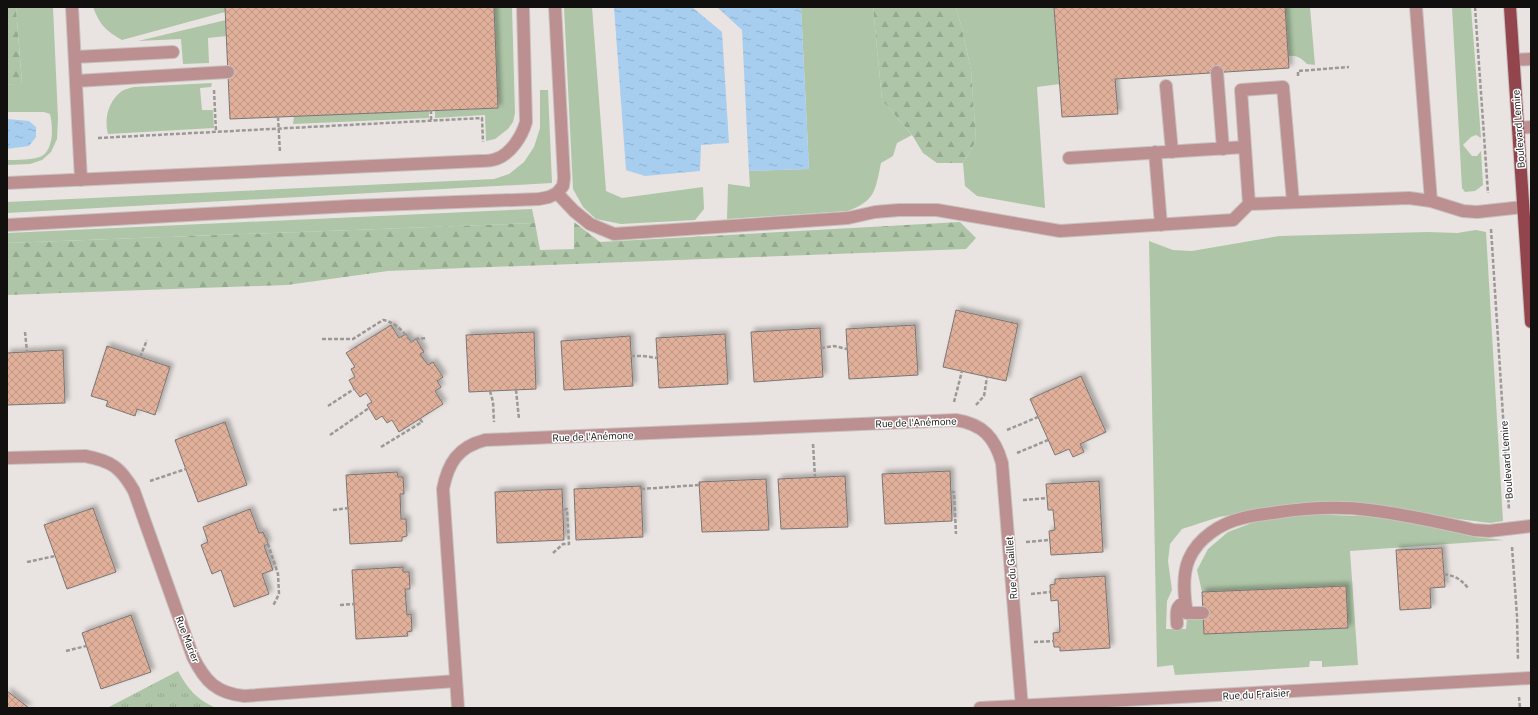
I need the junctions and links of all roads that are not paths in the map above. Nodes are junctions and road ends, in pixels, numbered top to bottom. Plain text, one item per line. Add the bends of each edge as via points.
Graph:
1 (72, 7) edge
2 (523, 7) edge
3 (555, 7) edge
4 (1416, 7) edge
5 (1510, 7) edge
6 (174, 52) dead end
7 (75, 57) junction
8 (1531, 59) edge
9 (1514, 60) junction
10 (228, 72) dead end
11 (1217, 72) dead end
12 (76, 81) junction
13 (1166, 86) dead end
14 (1518, 128) junction
15 (1531, 128) edge
16 (1245, 147) junction
17 (1223, 148) junction
18 (1155, 152) junction
19 (1172, 152) junction
20 (1069, 158) dead end
21 (81, 180) junction
22 (7, 183) edge
23 (557, 193) junction
24 (1431, 201) junction
25 (1293, 202) junction
26 (1249, 204) junction
27 (1523, 207) junction
28 (7, 224) edge
29 (1161, 225) junction
30 (1531, 322) edge
31 (988, 435) joint
32 (7, 458) edge
33 (1531, 526) edge
34 (1185, 602) junction
35 (1202, 613) dead end
36 (1177, 624) dead end
37 (1531, 678) edge
38 (456, 681) junction
39 (1022, 707) edge
40 (458, 708) edge
41 (980, 708) edge

1 - 7 street
2 - 21 street via 526,122 518,140 497,159
3 - 23 street via 564,178 563,186
4 - 24 street
5 - 9 main road, Boulevard Lemire
6 - 7 street
7 - 12 street
8 - 9 street
9 - 14 main road, Boulevard Lemire
10 - 12 street
11 - 17 street
12 - 21 street
13 - 19 street
14 - 15 street
14 - 27 main road, Boulevard Lemire
16 - 17 street
16 - 25 street via 1240,90 1283,87
16 - 26 street
17 - 19 street
18 - 19 street
18 - 20 street
18 - 29 street
21 - 22 street
23 - 28 street via 549,197 527,200 351,206
23 - 29 street via 590,224 614,234 848,218 899,210 937,210 1060,231
24 - 25 street via 1409,198
24 - 27 street via 1464,211 1477,212
25 - 26 street
26 - 29 street via 1233,220
27 - 30 main road, Boulevard Lemire
31 - 38 street, Rue de l'Anémone via 977,426 950,420 520,438 470,444 448,468 443,489
31 - 39 street, Rue du Gaillet via 1000,452
32 - 38 street, Rue Marier via 98,458 121,471 132,488 193,657 208,681 219,689 244,696
33 - 34 street via 1489,531 1474,530 1369,510 1337,508 1241,518 1218,528 1201,540 1189,559 1184,581
34 - 35 street via 1187,613
34 - 36 street via 1176,608
37 - 39 street, Rue du Fraisier
38 - 40 street, Rue de l'Anémone
39 - 41 street, Rue du Fraisier

